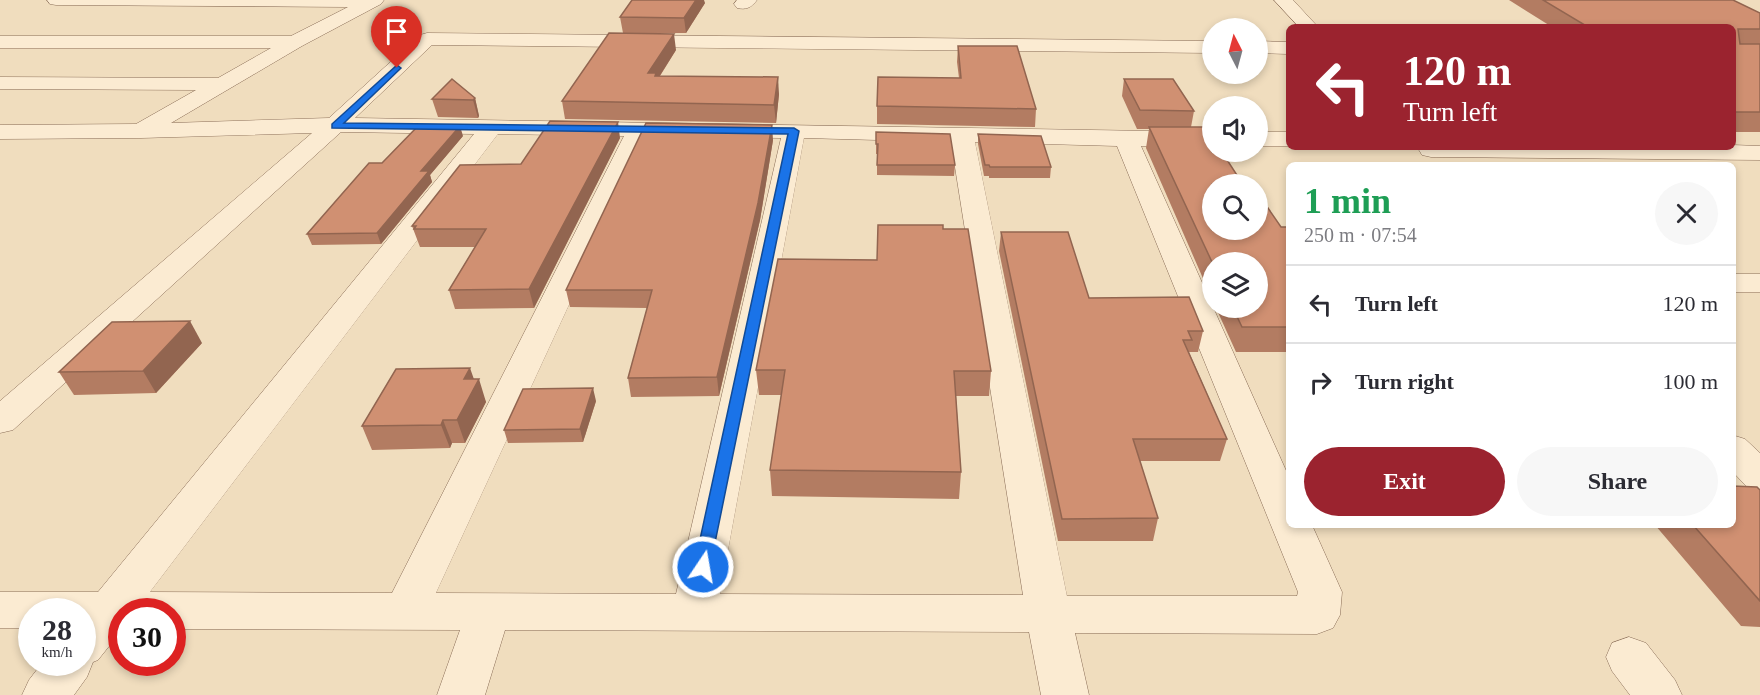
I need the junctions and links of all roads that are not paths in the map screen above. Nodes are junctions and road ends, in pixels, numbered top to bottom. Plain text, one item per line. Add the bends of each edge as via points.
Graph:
1 (56, 0) edge
2 (1283, 0) edge
3 (372, 1) edge
4 (1306, 24) edge
5 (0, 42) edge
6 (295, 42) junction
7 (1202, 47) edge
8 (1268, 47) edge
9 (1286, 48) edge
10 (0, 82) edge
11 (222, 84) junction
12 (335, 126) junction
13 (492, 127) junction
14 (638, 130) junction
15 (141, 131) junction
16 (794, 131) junction
17 (0, 132) edge
18 (963, 135) junction
19 (1126, 139) junction
20 (1202, 139) edge
21 (1268, 139) edge
22 (1286, 139) edge
23 (1760, 153) edge
24 (1435, 154) edge
25 (1736, 283) edge
26 (1760, 283) edge
27 (0, 421) edge
28 (1736, 451) edge
29 (1760, 476) edge
30 (1736, 494) edge
31 (1760, 494) edge
32 (1286, 514) edge
33 (1292, 528) edge
34 (119, 598) edge
35 (0, 609) edge
36 (108, 609) edge
37 (186, 610) edge
38 (405, 611) junction
39 (489, 611) junction
40 (108, 612) edge
41 (694, 613) junction
42 (1048, 614) junction
43 (96, 628) edge
44 (1629, 657) dead end
45 (60, 676) edge
46 (46, 695) edge
47 (461, 695) edge
48 (1065, 695) edge
49 (1658, 695) edge

1 - 3 street
2 - 4 street
3 - 6 street
5 - 6 street
6 - 11 street
7 - 12 street via 428,39
8 - 9 street
10 - 11 street
11 - 15 street
12 - 13 street
12 - 15 street
12 - 27 street
13 - 14 street
13 - 34 street
14 - 16 street
14 - 38 street
15 - 17 street
16 - 18 street
16 - 41 street
18 - 19 street
18 - 42 street
19 - 20 street
19 - 32 street
21 - 22 street
23 - 24 street
25 - 26 street
28 - 29 street
30 - 31 street
33 - 42 street via 1320,592 1317,615
35 - 36 street
37 - 38 street
38 - 39 street
39 - 41 street
39 - 47 street
40 - 43 street
41 - 42 street
42 - 48 street
44 - 49 street
45 - 46 street

